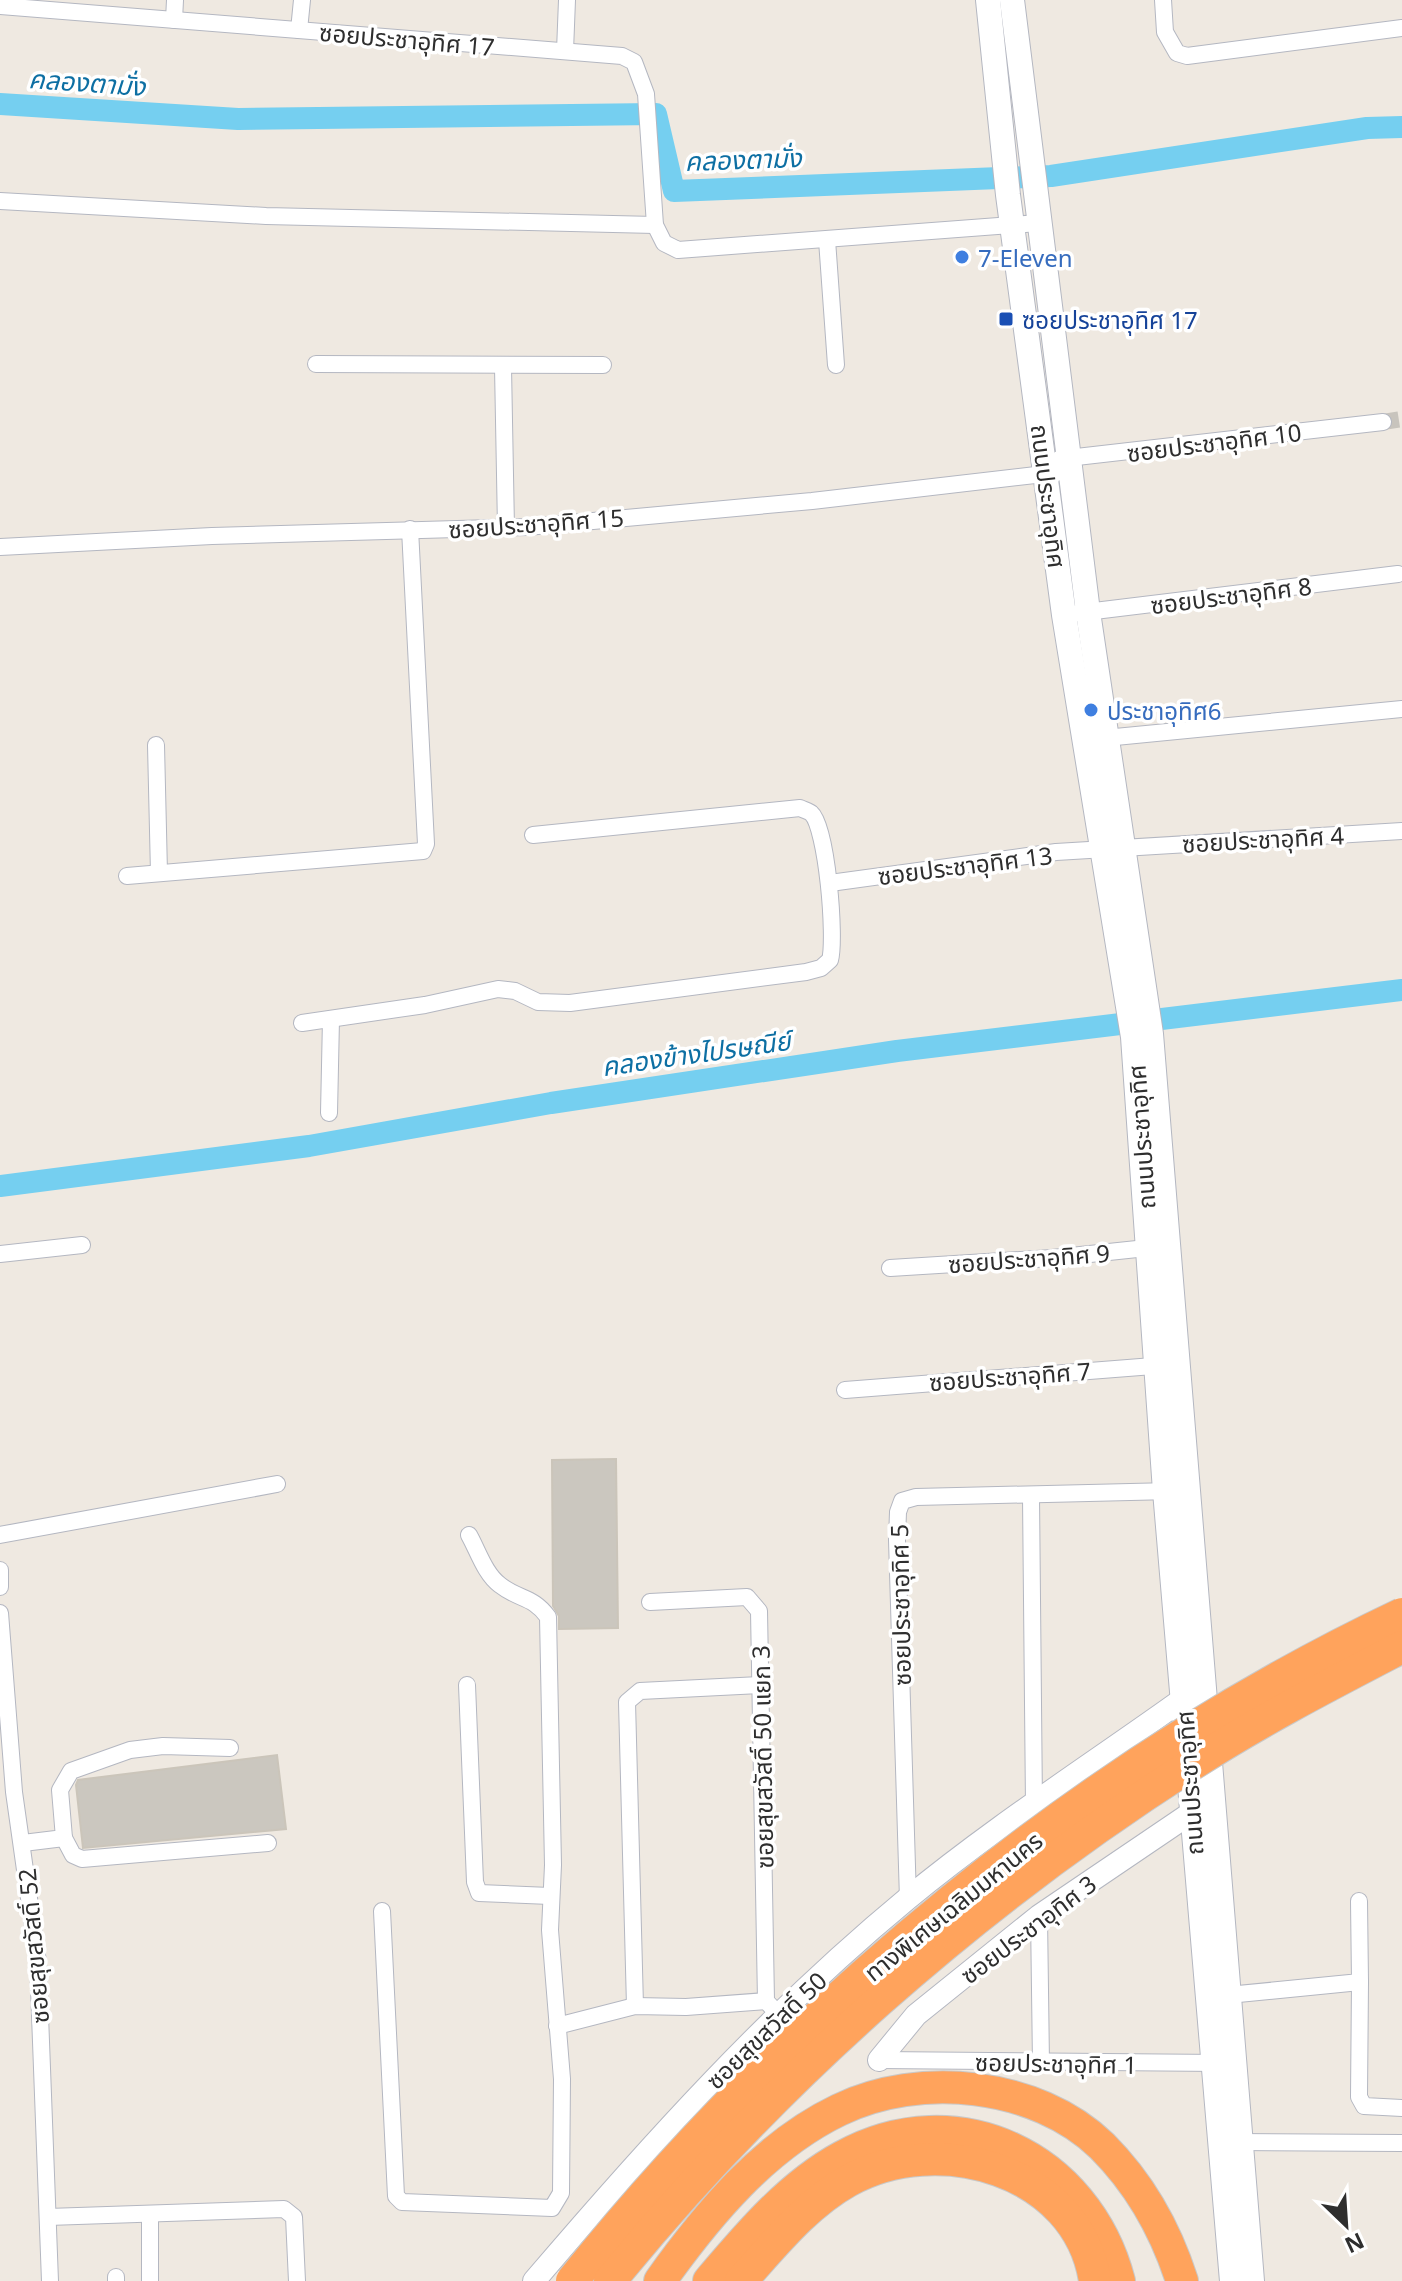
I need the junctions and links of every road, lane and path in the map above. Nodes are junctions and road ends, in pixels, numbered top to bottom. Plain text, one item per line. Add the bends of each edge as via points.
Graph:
1 (175, 0) edge
2 (302, 0) edge
3 (567, 0) edge
4 (988, 0) edge
5 (1012, 0) edge
6 (1163, 0) edge
7 (0, 6) edge
8 (174, 20) junction
9 (1402, 28) edge
10 (299, 30) junction
11 (565, 51) junction
12 (0, 201) edge
13 (1038, 223) junction
14 (655, 225) junction
15 (1013, 225) junction
16 (827, 240) junction
17 (316, 364) dead end
18 (603, 365) dead end
19 (836, 365) dead end
20 (503, 367) junction
21 (1383, 422) tunnel mouth
22 (1057, 466) junction
23 (506, 528) junction
24 (410, 529) junction
25 (0, 547) edge
26 (1398, 574) dead end
27 (1076, 614) junction
28 (1402, 709) edge
29 (1105, 738) junction
30 (156, 745) dead end
31 (1402, 831) edge
32 (533, 835) dead end
33 (1112, 848) junction
34 (159, 873) junction
35 (127, 876) dead end
36 (830, 883) junction
37 (331, 1019) junction
38 (302, 1023) dead end
39 (329, 1113) dead end
40 (82, 1245) dead end
41 (1158, 1246) junction
42 (0, 1254) edge
43 (890, 1268) dead end
44 (1165, 1365) junction
45 (845, 1390) dead end
46 (277, 1484) dead end
47 (1175, 1490) junction
48 (1031, 1496) junction
49 (0, 1535) edge
50 (469, 1535) dead end
51 (0, 1570) edge
52 (0, 1587) edge
53 (650, 1602) dead end
54 (0, 1613) edge
55 (1402, 1614) edge
56 (1402, 1633) edge
57 (1402, 1647) edge
58 (467, 1685) dead end
59 (760, 1685) junction
60 (1183, 1699) junction
61 (1208, 1736) junction
62 (230, 1748) dead end
63 (7, 1793) edge
64 (1034, 1806) junction
65 (1191, 1813) junction
66 (64, 1838) junction
67 (23, 1843) junction
68 (268, 1843) dead end
69 (550, 1896) junction
70 (908, 1899) junction
71 (1359, 1901) dead end
72 (382, 1911) dead end
73 (1039, 1916) junction
74 (1360, 1982) junction
75 (1228, 1995) junction
76 (635, 2006) junction
77 (772, 2008) junction
78 (557, 2026) junction
79 (879, 2060) joint
80 (1224, 2063) junction
81 (1041, 2064) junction
82 (1402, 2108) edge
83 (1230, 2142) junction
84 (1402, 2143) edge
85 (1059, 2194) junction
86 (150, 2216) junction
87 (48, 2217) junction
88 (50, 2281) edge
89 (150, 2281) edge
90 (297, 2281) edge
91 (534, 2281) edge
92 (572, 2281) edge
93 (610, 2281) edge
94 (660, 2281) edge
95 (709, 2281) edge
96 (741, 2281) edge
97 (1095, 2281) edge
98 (1119, 2281) edge
99 (1182, 2281) edge
100 (1232, 2281) edge
101 (1252, 2281) edge

1 - 8 street
2 - 10 street
3 - 11 street
4 - 15 main road, ถนนประชาอุทิศ
5 - 13 main road, ถนนประชาอุทิศ
6 - 9 street via 1165,32 1177,53 1187,56
7 - 8 street, ซอยประชาอุทิศ 17
8 - 10 street, ซอยประชาอุทิศ 17
10 - 11 street, ซอยประชาอุทิศ 17
11 - 14 street, ซอยประชาอุทิศ 17 via 622,56 634,62 646,94
12 - 14 street via 266,216
13 - 15 street
13 - 22 main road, ถนนประชาอุทิศ
14 - 16 street via 664,243 678,250
15 - 16 street
15 - 22 main road, ถนนประชาอุทิศ
16 - 19 street
17 - 20 street
18 - 20 street
20 - 23 street
21 - 22 street, ซอยประชาอุทิศ 10
22 - 23 street, ซอยประชาอุทิศ 15 via 812,501
22 - 27 main road, ถนนประชาอุทิศ
23 - 24 street, ซอยประชาอุทิศ 15
24 - 25 street, ซอยประชาอุทิศ 15
24 - 34 street via 423,851
26 - 27 street, ซอยประชาอุทิศ 8
27 - 29 main road, ถนนประชาอุทิศ
27 - 33 main road, ถนนประชาอุทิศ
28 - 29 street
29 - 33 main road, ถนนประชาอุทิศ
30 - 34 street
31 - 33 street, ซอยประชาอุทิศ 4
32 - 36 street via 800,808 811,812 817,823
33 - 36 street, ซอยประชาอุทิศ 13
33 - 41 main road, ถนนประชาอุทิศ via 1142,1036
34 - 35 street
36 - 37 street via 833,952 821,968 570,1003 538,1002 498,989
37 - 38 street
37 - 39 street
40 - 42 street
41 - 43 street, ซอยประชาอุทิศ 9
41 - 44 main road, ถนนประชาอุทิศ
44 - 45 street, ซอยประชาอุทิศ 7
44 - 47 main road, ถนนประชาอุทิศ
46 - 49 street
47 - 48 street, ซอยประชาอุทิศ 5
47 - 60 main road, ถนนประชาอุทิศ
47 - 61 main road, ถนนประชาอุทิศ
48 - 64 street
48 - 70 street, ซอยประชาอุทิศ 5 via 916,1497 902,1501 898,1512
50 - 69 street via 496,1583 537,1602 548,1617
51 - 52 street
53 - 59 street, ฃอยสุขสวัสดิ์ 50 แยก 3 via 747,1597 759,1611
54 - 63 street, ซอยสุขสวัสดิ์ 52
55 - 92 highway, ทางพิเศษเฉลิมมหานคร, bridge via 1283,1674 1129,1769 972,1887 858,1982 747,2087
56 - 61 street
57 - 93 highway, ทางพิเศษเฉลิมมหานคร, bridge via 1193,1763 987,1911 780,2093
58 - 69 street via 479,1893
59 - 76 street via 640,1691 627,1702
59 - 77 street, ฃอยสุขสวัสดิ์ 50 แยก 3
60 - 64 street, ซอยสุขสวัสดิ์ 50
60 - 65 main road, ถนนประชาอุทิศ
61 - 75 main road, ถนนประชาอุทิศ
62 - 66 street via 141,1749 71,1771 60,1790
63 - 67 street, ซอยสุขสวัสดิ์ 52
64 - 70 street, ซอยสุขสวัสดิ์ 50
65 - 73 street, ซอยประชาอุทิศ 3
65 - 80 main road, ถนนประชาอุทิศ
66 - 67 street
66 - 68 street via 73,1855 82,1859
67 - 87 street, ซอยสุขสวัสดิ์ 52 via 38,1962
69 - 78 street
70 - 77 street, ซอยสุขสวัสดิ์ 50
71 - 74 street
72 - 78 street via 393,2184 402,2202 543,2210 557,2203 562,2079
73 - 79 street, ซอยประชาอุทิศ 3 via 916,2015
73 - 81 street
74 - 75 street
74 - 82 street via 1361,2104
75 - 80 main road, ถนนประชาอุทิศ
76 - 77 street
76 - 78 street
77 - 91 street, ซอยสุขสวัสดิ์ 50
79 - 81 street, ซอยประชาอุทิศ 1
80 - 81 street, ซอยประชาอุทิศ 1
80 - 83 main road, ถนนประชาอุทิศ
83 - 84 street
83 - 100 main road, ถนนประชาอุทิศ
83 - 101 main road, ถนนประชาอุทิศ
85 - 95 highway via 1029,2156 983,2139 921,2135 874,2144 832,2163 799,2187
85 - 96 highway via 978,2163 925,2158 893,2163 861,2175 820,2201
85 - 97 highway
85 - 98 highway via 1094,2220
86 - 87 street
86 - 89 street
86 - 90 street via 284,2209 296,2226
87 - 88 street, ซอยสุขสวัสดิ์ 52
94 - 99 highway via 723,2203 796,2136 858,2101 925,2088 997,2094 1039,2107 1083,2131 1130,2178 1170,2248

